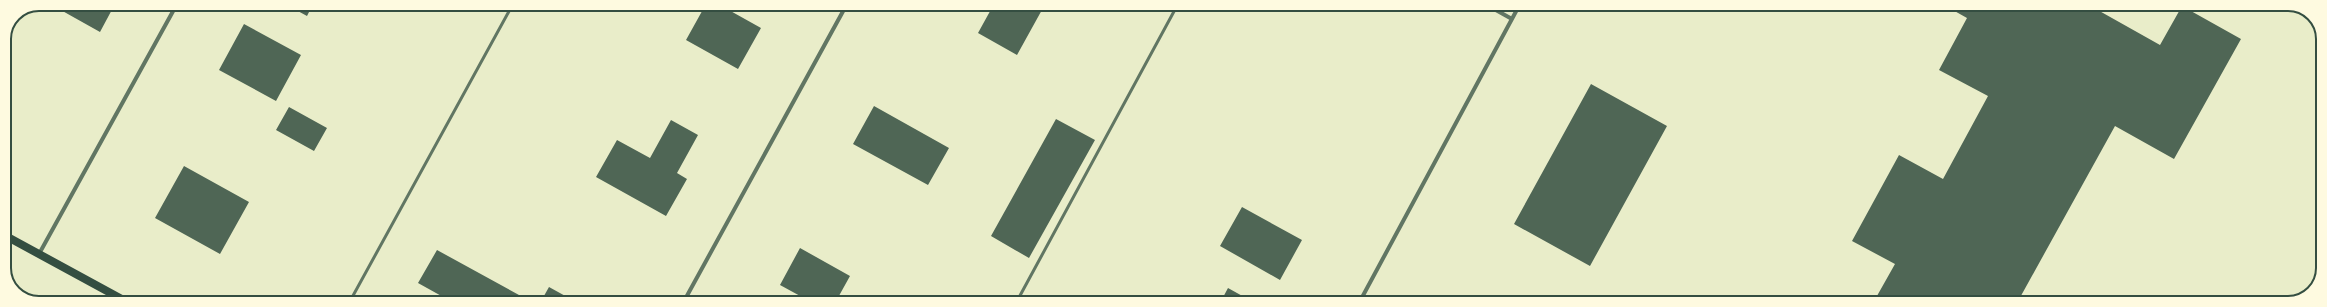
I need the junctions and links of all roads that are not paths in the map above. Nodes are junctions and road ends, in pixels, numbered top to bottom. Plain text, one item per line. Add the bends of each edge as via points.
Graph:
1 (173, 11) edge
2 (508, 11) edge
3 (843, 11) edge
4 (1174, 11) edge
5 (1498, 11) edge
6 (1516, 11) edge
7 (1512, 19) junction
8 (11, 239) edge
9 (39, 254) junction
10 (116, 296) edge
11 (353, 296) edge
12 (687, 296) edge
13 (1020, 296) edge
14 (1363, 296) edge

1 - 9 street
2 - 11 lane
3 - 12 street
4 - 13 lane
5 - 7 street
6 - 7 street
7 - 14 street
8 - 9 main road
9 - 10 main road

